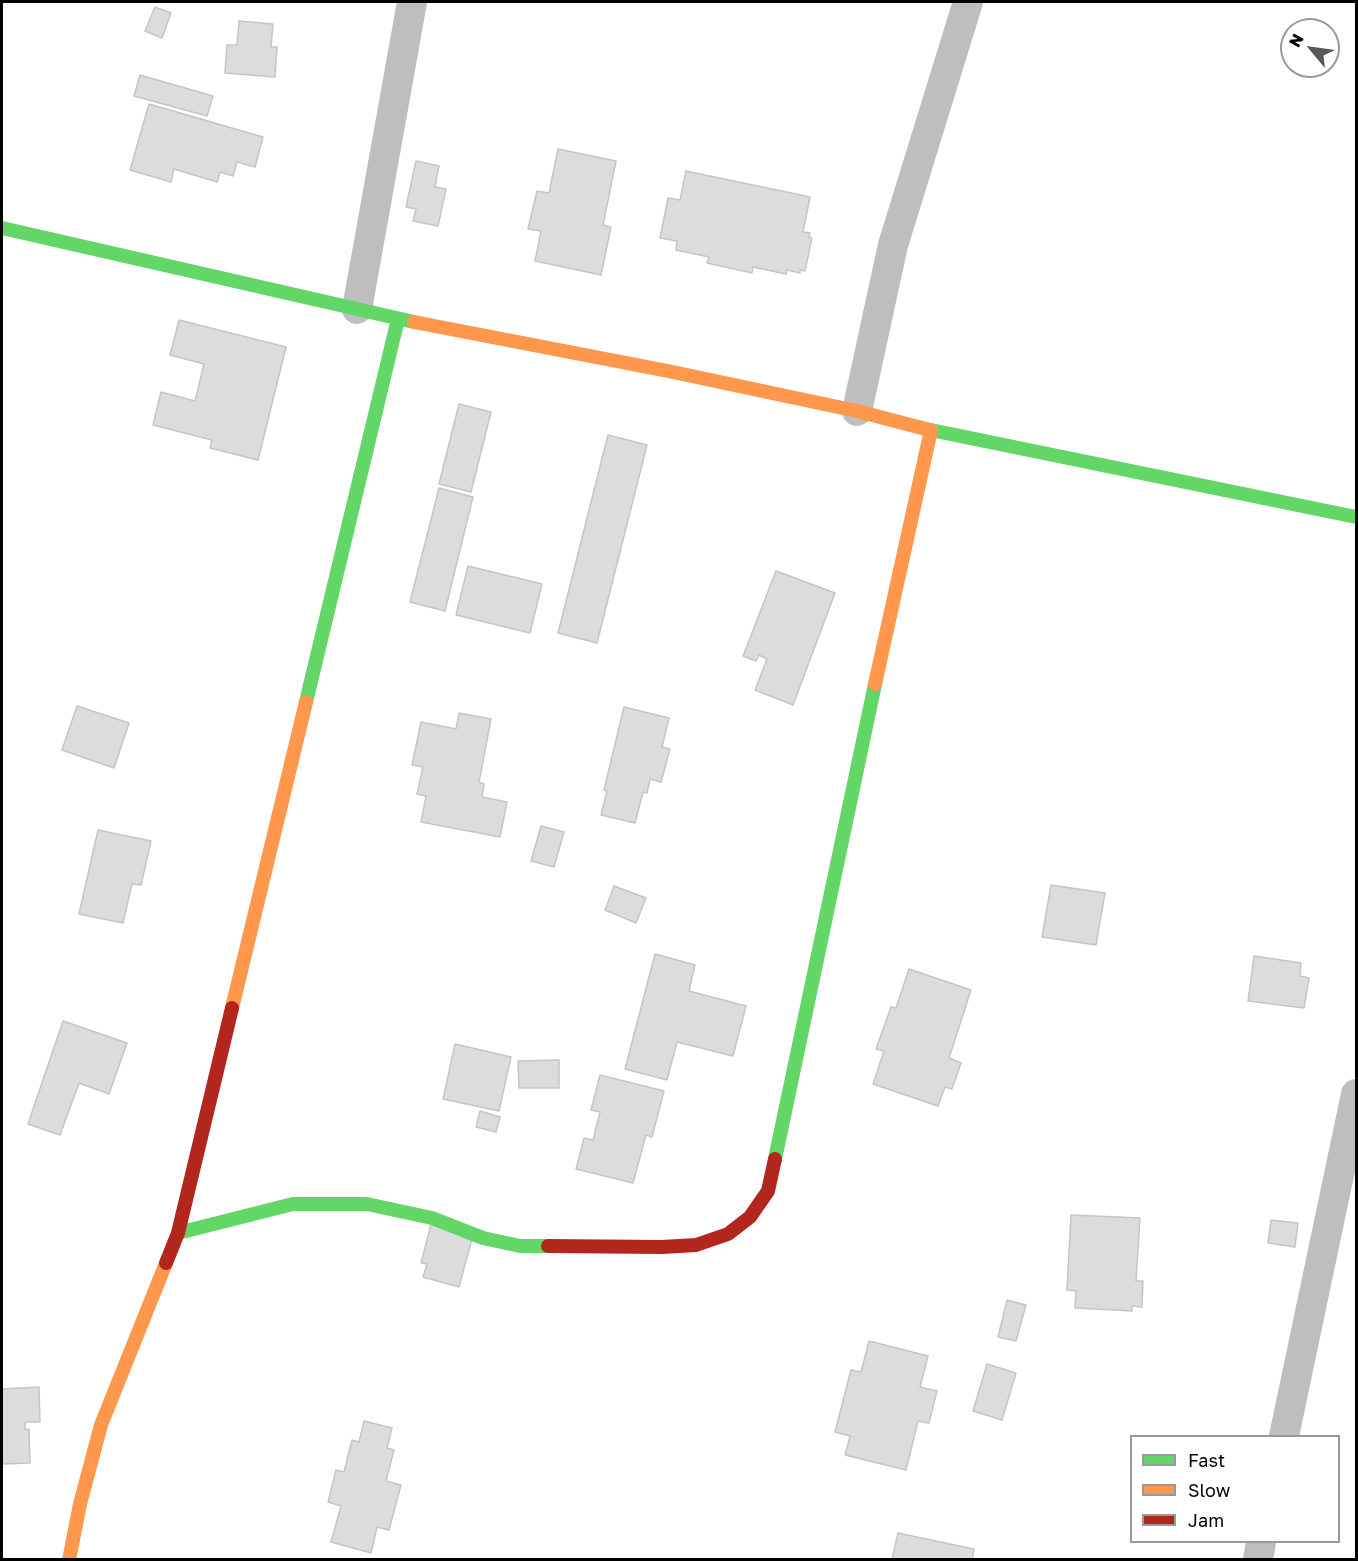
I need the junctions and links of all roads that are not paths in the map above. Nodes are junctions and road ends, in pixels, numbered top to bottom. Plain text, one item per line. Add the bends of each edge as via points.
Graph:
1 (412, 2) edge
2 (968, 2) edge
3 (2, 228) edge
4 (357, 309) junction
5 (398, 319) junction
6 (857, 411) junction
7 (931, 430) junction
8 (1356, 517) edge
9 (1356, 1094) edge
10 (178, 1233) junction
11 (1284, 1435) edge
12 (1262, 1543) edge
13 (69, 1560) edge
14 (1258, 1560) edge

1 - 4 street
2 - 6 street via 893,245
3 - 4 street
4 - 5 street
5 - 6 street
5 - 10 street
6 - 7 street
7 - 8 street
7 - 10 street via 768,1191 750,1217 728,1234 696,1245 662,1247 520,1246 483,1238 432,1218 367,1204 293,1204
9 - 11 street
10 - 13 street via 101,1425
12 - 14 street

